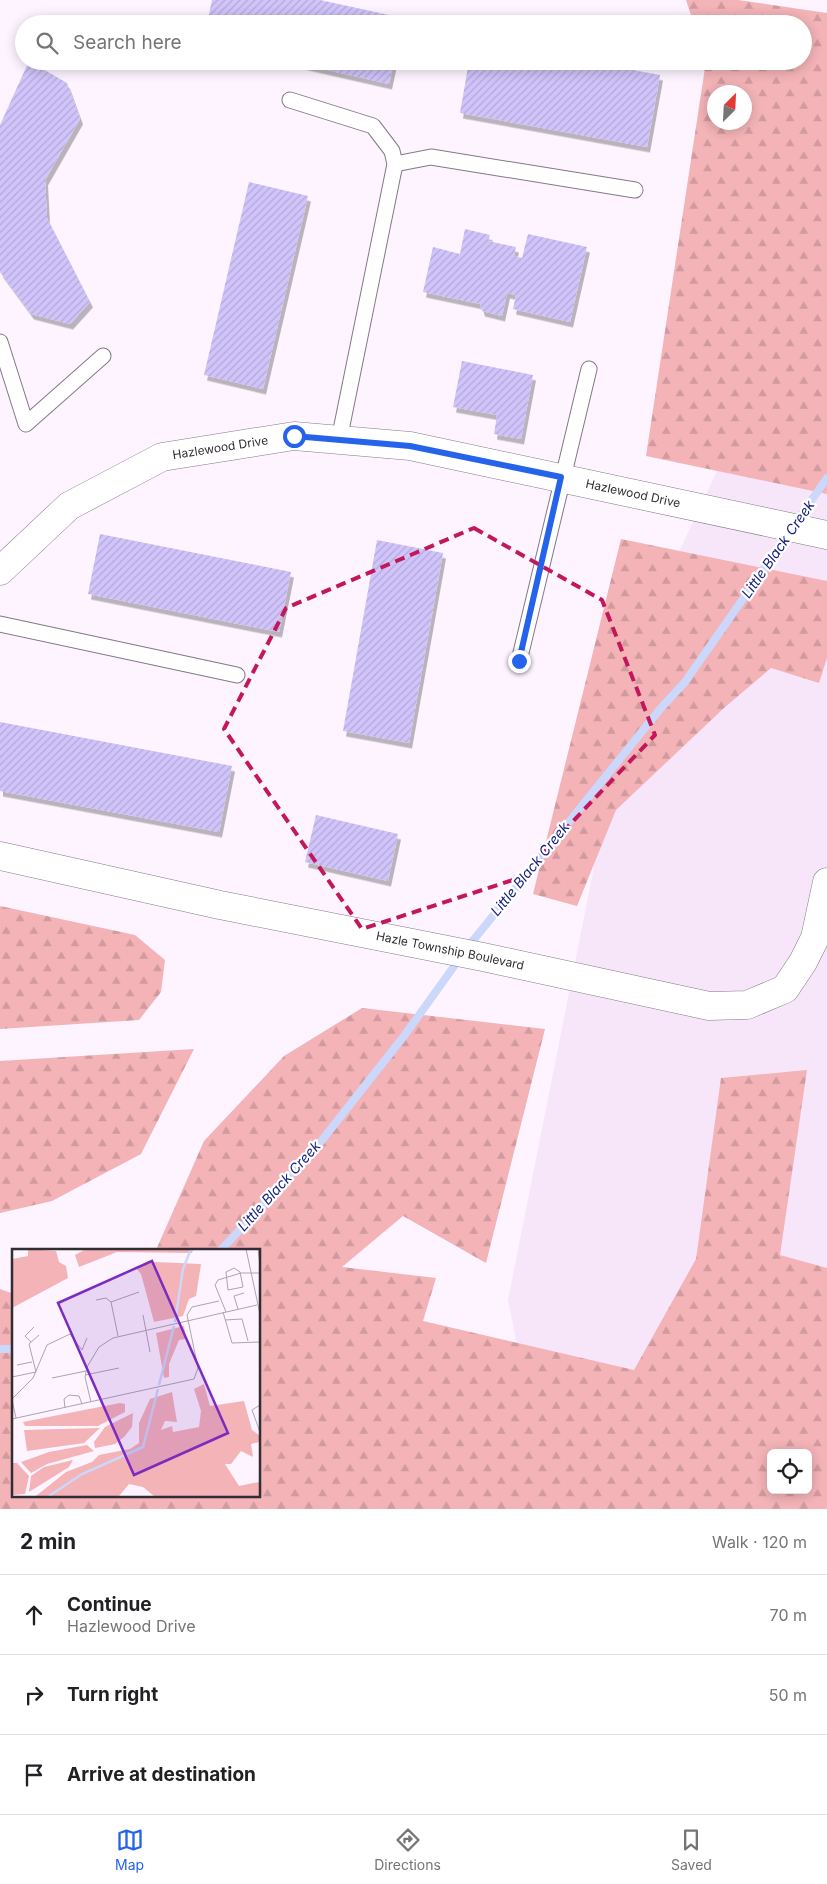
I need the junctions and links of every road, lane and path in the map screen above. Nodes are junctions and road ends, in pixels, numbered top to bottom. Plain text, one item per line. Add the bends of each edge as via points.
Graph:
1 (290, 100) dead end
2 (395, 164) junction
3 (635, 190) dead end
4 (0, 342) edge
5 (103, 356) dead end
6 (588, 369) dead end
7 (339, 440) junction
8 (561, 477) junction
9 (827, 535) edge
10 (0, 571) edge
11 (0, 624) edge
12 (519, 661) dead end
13 (237, 675) dead end
14 (0, 856) edge
15 (827, 882) edge

1 - 2 lane via 373,126 392,151
2 - 3 lane via 432,157
2 - 7 lane
4 - 5 lane via 26,424
6 - 8 lane
7 - 8 street, Hazlewood Drive via 410,446
7 - 10 street, Hazlewood Drive via 294,436 162,457 69,506
8 - 9 street, Hazlewood Drive
8 - 12 lane
11 - 13 lane
14 - 15 street, Hazle Township Boulevard via 709,1006 747,1004 785,989 815,938

